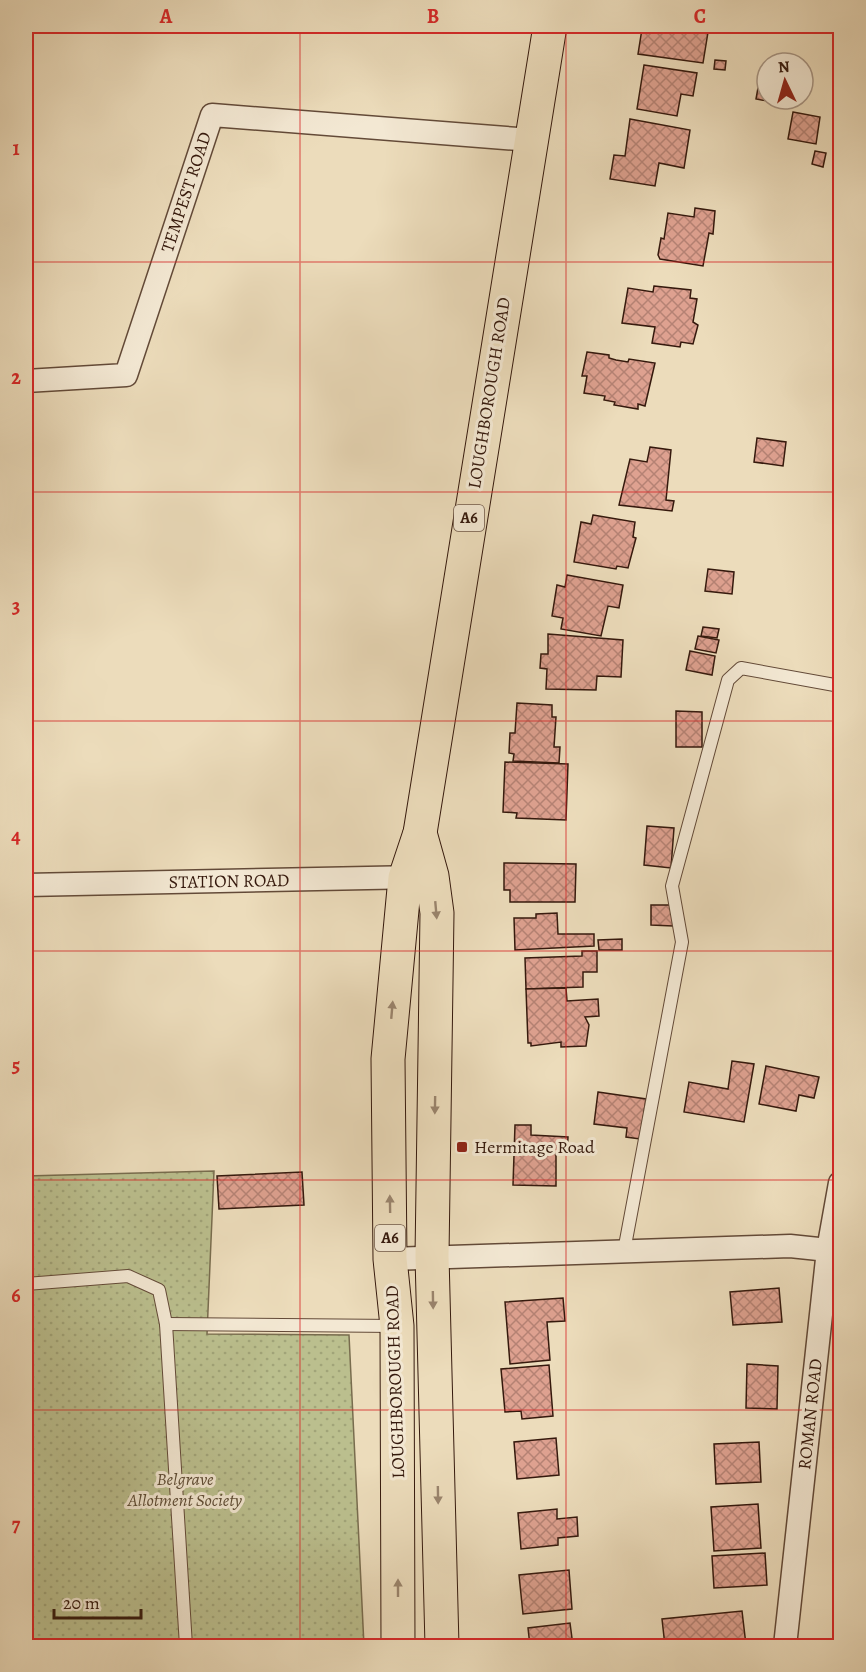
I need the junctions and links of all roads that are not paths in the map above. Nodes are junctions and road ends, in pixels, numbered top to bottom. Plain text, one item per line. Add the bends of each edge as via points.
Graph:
1 (550, 26) edge
2 (531, 140) junction
3 (26, 381) edge
4 (840, 686) edge
5 (418, 877) junction
6 (26, 885) edge
7 (840, 1183) edge
8 (828, 1250) junction
9 (624, 1251) junction
10 (432, 1256) junction
11 (390, 1259) junction
12 (26, 1284) edge
13 (166, 1324) junction
14 (397, 1326) junction
15 (186, 1647) edge
16 (398, 1647) edge
17 (442, 1647) edge
18 (785, 1647) edge

1 - 2 highway, LOUGHBOROUGH ROAD / A6
2 - 3 street, TEMPEST ROAD via 212,115 126,375
2 - 5 highway, LOUGHBOROUGH ROAD / A6 via 420,833
4 - 9 lane via 741,668 728,680 672,886 682,942
5 - 6 street, STATION ROAD
5 -> 10 highway, LOUGHBOROUGH ROAD / A6 via 437,913
11 -> 5 highway, LOUGHBOROUGH ROAD / A6 via 388,1059
7 - 8 street, ROMAN ROAD
8 - 9 street via 790,1246
8 - 18 street, ROMAN ROAD
9 - 10 street
10 - 11 street
10 -> 17 highway, LOUGHBOROUGH ROAD / A6
11 - 14 highway, LOUGHBOROUGH ROAD / A6
12 - 13 lane via 128,1276 159,1290
13 - 14 lane
13 - 15 lane
16 -> 14 highway, LOUGHBOROUGH ROAD / A6

